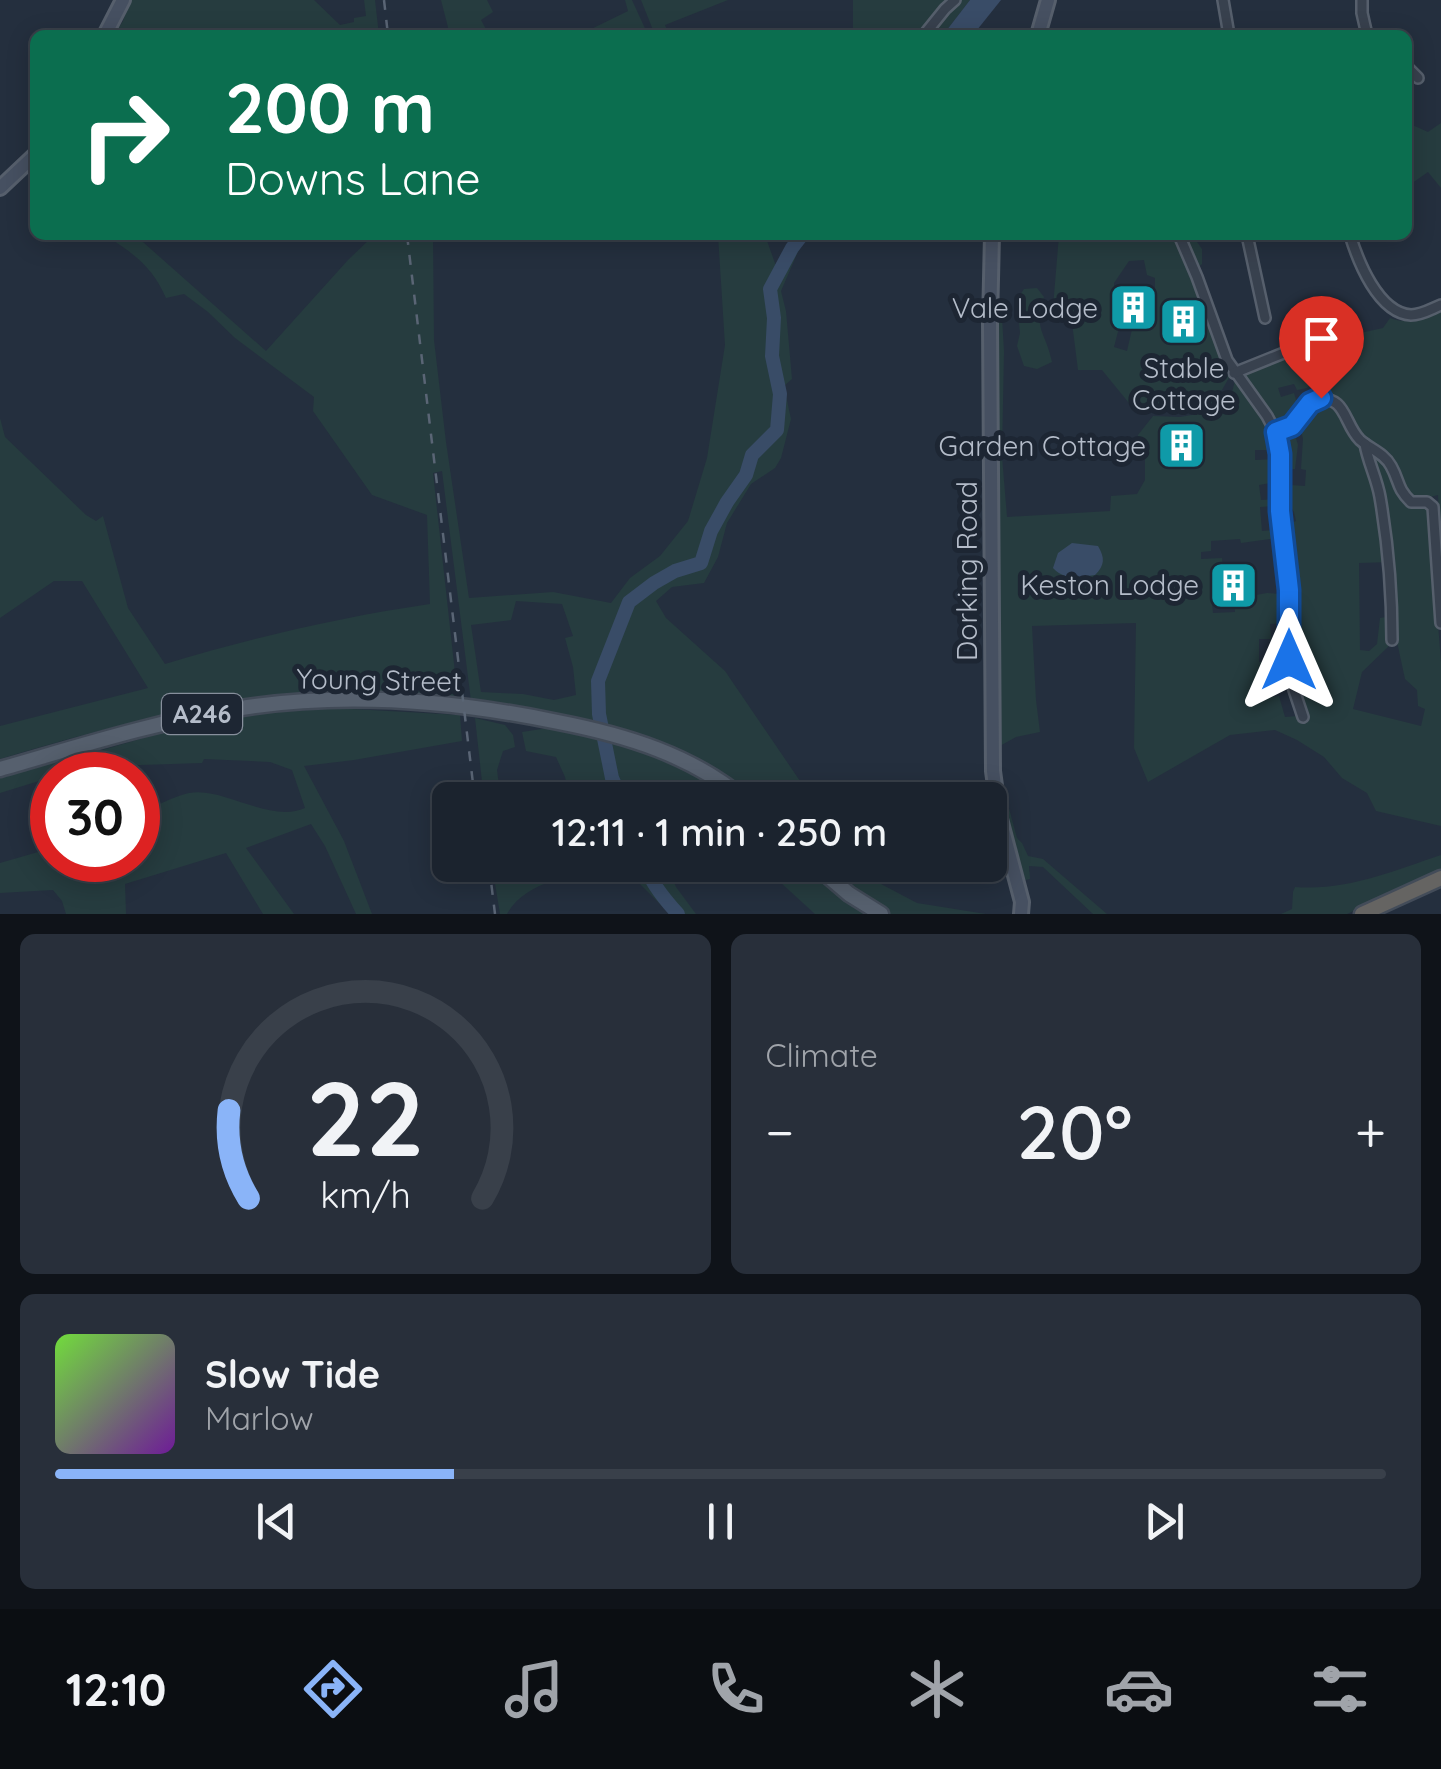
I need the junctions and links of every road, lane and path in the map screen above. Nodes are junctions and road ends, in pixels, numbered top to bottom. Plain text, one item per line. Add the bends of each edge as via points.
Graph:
1 (122, 0) edge
2 (955, 0) edge
3 (1048, 0) edge
4 (1224, 0) edge
5 (1362, 0) edge
6 (107, 30) edge
7 (928, 30) edge
8 (1039, 30) edge
9 (1228, 30) edge
10 (1367, 30) edge
11 (1412, 72) edge
12 (1418, 78) dead end
13 (30, 160) edge
14 (0, 188) edge
15 (992, 240) edge
16 (1181, 240) edge
17 (1248, 240) edge
18 (1352, 240) edge
19 (1441, 305) edge
20 (1265, 318) dead end
21 (1316, 340) dead end
22 (1234, 373) junction
23 (1276, 432) junction
24 (1365, 444) junction
25 (1441, 623) edge
26 (1392, 640) dead end
27 (1303, 717) dead end
28 (0, 769) edge
29 (719, 782) edge
30 (1441, 878) edge
31 (834, 882) edge
32 (1024, 910) edge
33 (881, 914) edge
34 (1362, 914) edge

1 - 6 main road
2 - 7 street
3 - 8 main road
4 - 9 street
5 - 10 street
11 - 12 street
13 - 14 main road
15 - 32 main road, Dorking Road via 994,771
16 - 22 street
17 - 20 street
18 - 19 street via 1372,284 1392,308 1412,315
21 - 22 street
22 - 23 street
23 - 24 street via 1292,426 1315,399 1328,398
23 - 27 street via 1289,660
24 - 25 street via 1391,466 1411,502 1432,507
24 - 26 street via 1382,512
28 - 29 main road, Young Street / A246 via 167,722 275,703 363,699 494,710 567,724 641,742
30 - 34 highway
31 - 33 main road

